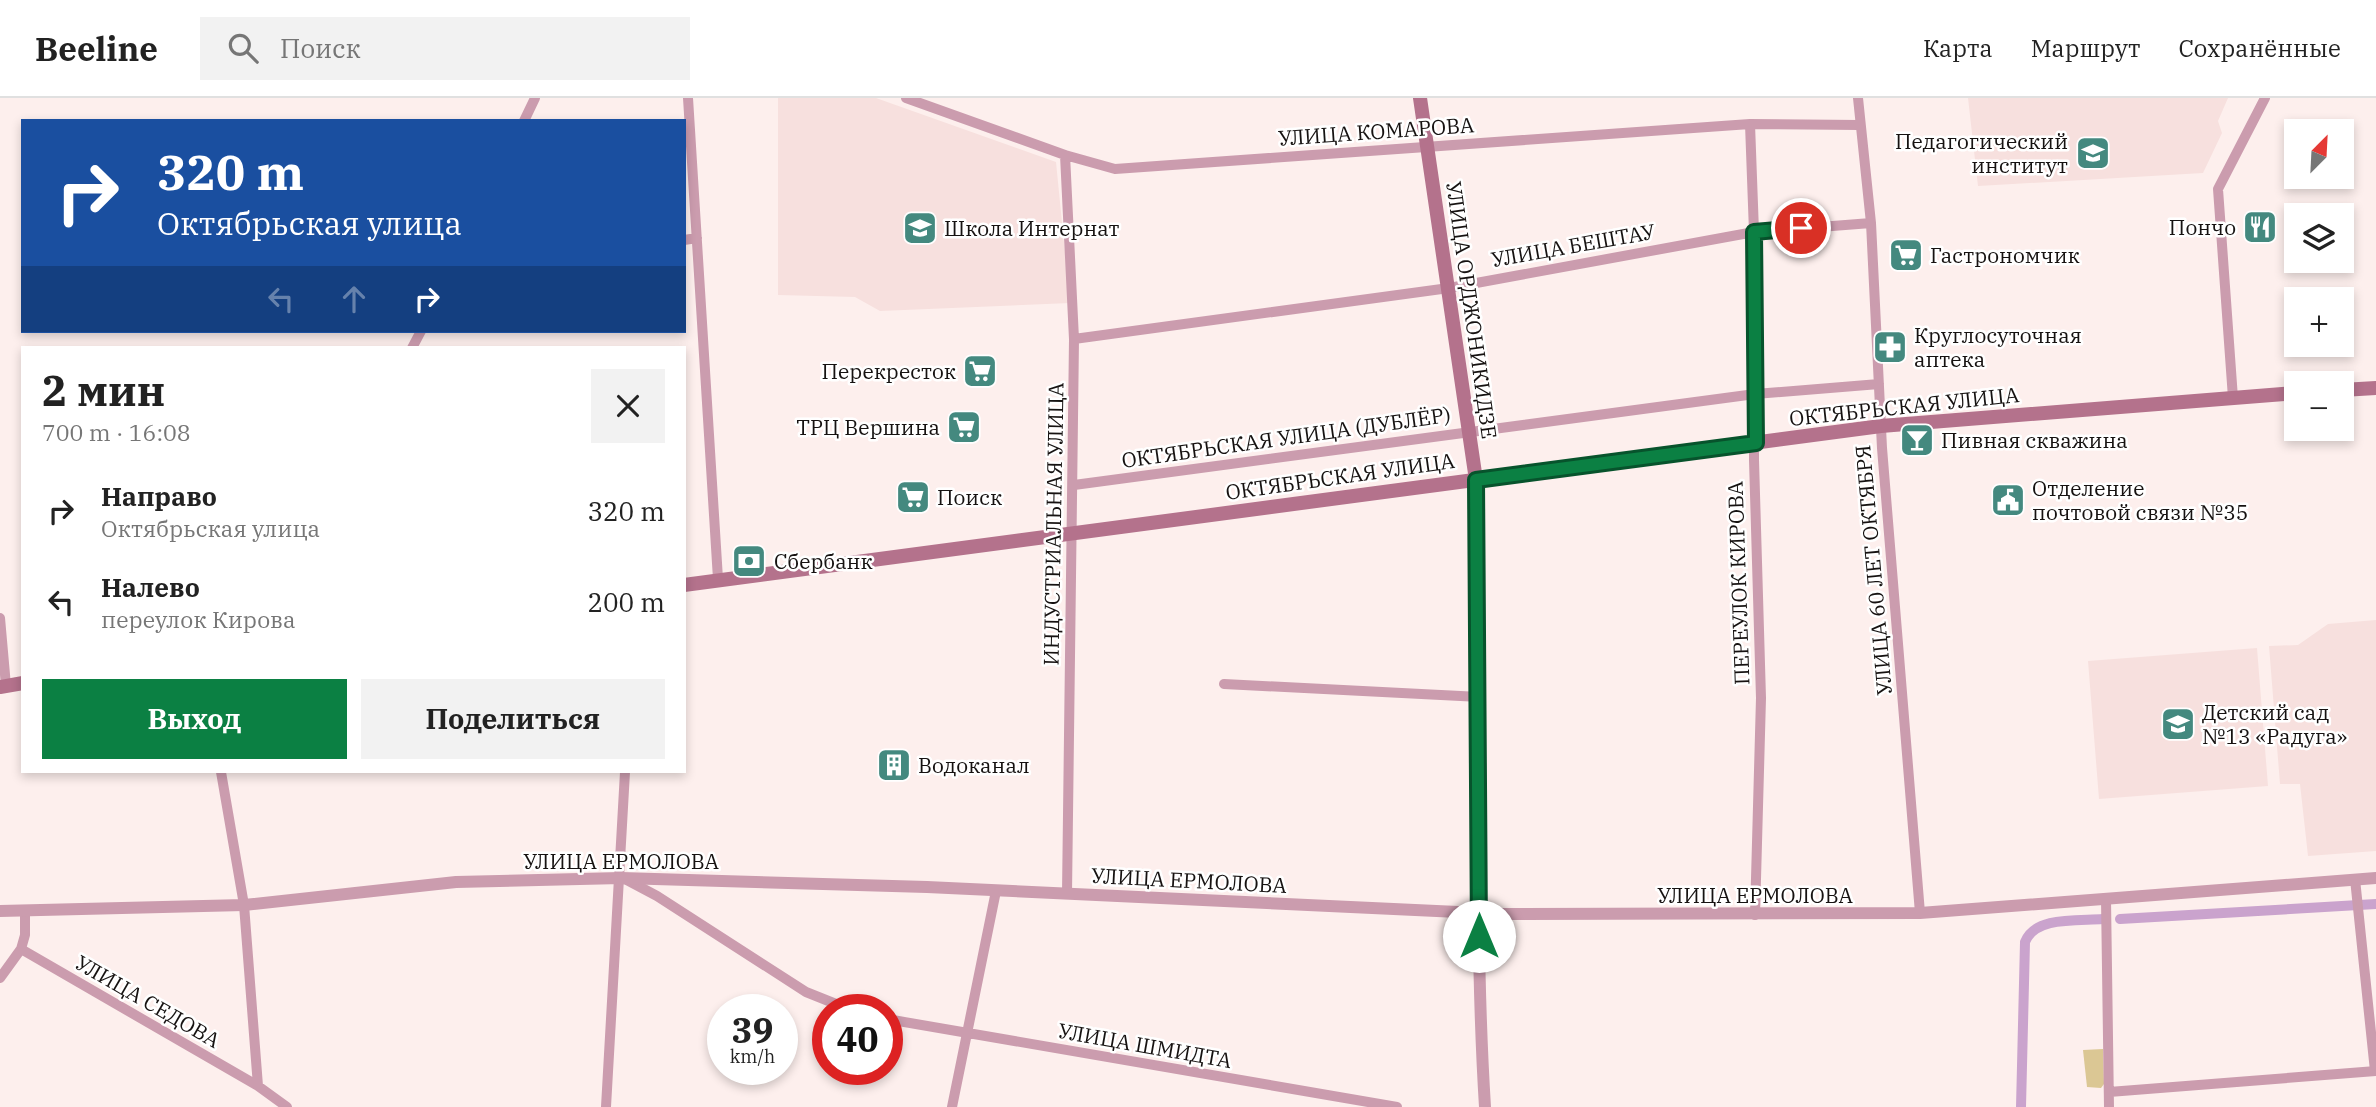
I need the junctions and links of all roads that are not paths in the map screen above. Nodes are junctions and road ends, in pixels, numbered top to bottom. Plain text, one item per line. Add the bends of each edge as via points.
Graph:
1 (535, 98) edge
2 (688, 98) edge
3 (906, 98) edge
4 (1420, 98) edge
5 (1857, 98) edge
6 (2265, 98) edge
7 (525, 119) edge
8 (1750, 124) junction
9 (1859, 125) junction
10 (1426, 147) junction
11 (1065, 155) junction
12 (1871, 223) junction
13 (1754, 232) junction
14 (697, 238) junction
15 (686, 240) edge
16 (1449, 288) junction
17 (1074, 339) junction
18 (1879, 384) junction
19 (2376, 388) edge
20 (2354, 389) edge
21 (1755, 394) junction
22 (2284, 394) edge
23 (2233, 398) junction
24 (1881, 426) junction
25 (1469, 432) junction
26 (1756, 443) junction
27 (1476, 480) junction
28 (1074, 485) junction
29 (1073, 533) junction
30 (718, 579) junction
31 (686, 585) edge
32 (0, 618) edge
33 (21, 683) edge
34 (1224, 684) dead end
35 (3, 686) edge
36 (1480, 697) junction
37 (221, 773) edge
38 (625, 773) edge
39 (621, 878) junction
40 (2376, 878) edge
41 (2355, 879) junction
42 (996, 891) junction
43 (1067, 894) junction
44 (244, 905) junction
45 (2107, 905) junction
46 (0, 911) edge
47 (26, 913) junction
48 (1480, 913) junction
49 (1920, 914) junction
50 (1755, 915) junction
51 (21, 949) junction
52 (0, 978) edge
53 (812, 994) edge
54 (903, 1022) edge
55 (969, 1034) junction
56 (2376, 1071) edge
57 (258, 1086) junction
58 (2109, 1092) junction
59 (1360, 1104) edge
60 (287, 1107) edge
61 (606, 1107) edge
62 (953, 1107) edge
63 (1397, 1107) edge
64 (1485, 1107) edge
65 (2109, 1107) edge

1 - 7 street
2 - 14 street
3 - 11 street, УЛИЦА КОМАРОВА
4 - 10 main road, УЛИЦА ОРДЖОНИКИДЗЕ
5 - 9 street, УЛИЦА 60 ЛЕТ ОКТЯБРЯ
6 - 23 street via 2218,189
8 - 9 street, УЛИЦА КОМАРОВА
8 - 10 street, УЛИЦА КОМАРОВА
8 - 13 street, ПЕРЕУЛОК КИРОВА
9 - 12 street, УЛИЦА 60 ЛЕТ ОКТЯБРЯ
10 - 11 street, УЛИЦА КОМАРОВА via 1115,169
10 - 16 main road, УЛИЦА ОРДЖОНИКИДЗЕ
11 - 17 street, ИНДУСТРИАЛЬНАЯ УЛИЦА
12 - 13 street, УЛИЦА БЕШТАУ
12 - 18 street, УЛИЦА 60 ЛЕТ ОКТЯБРЯ
13 - 16 street, УЛИЦА БЕШТАУ
13 - 21 street, ПЕРЕУЛОК КИРОВА
14 - 15 street
14 - 30 street
16 - 17 street, УЛИЦА БЕШТАУ
16 - 25 main road, УЛИЦА ОРДЖОНИКИДЗЕ
17 - 28 street, ИНДУСТРИАЛЬНАЯ УЛИЦА
18 - 21 street, ОКТЯБРЬСКАЯ УЛИЦА (ДУБЛЁР)
18 - 24 street, УЛИЦА 60 ЛЕТ ОКТЯБРЯ
19 - 20 main road
21 - 25 street, ОКТЯБРЬСКАЯ УЛИЦА (ДУБЛЁР)
21 - 26 street, ПЕРЕУЛОК КИРОВА
22 - 23 main road, ОКТЯБРЬСКАЯ УЛИЦА
23 - 24 main road, ОКТЯБРЬСКАЯ УЛИЦА
24 - 26 main road, ОКТЯБРЬСКАЯ УЛИЦА
24 - 49 street, УЛИЦА 60 ЛЕТ ОКТЯБРЯ
25 - 27 main road, УЛИЦА ОРДЖОНИКИДЗЕ
25 - 28 street, ОКТЯБРЬСКАЯ УЛИЦА (ДУБЛЁР)
26 - 27 main road, ОКТЯБРЬСКАЯ УЛИЦА
26 - 50 street, ПЕРЕУЛОК КИРОВА via 1761,698
27 - 29 main road, ОКТЯБРЬСКАЯ УЛИЦА
27 - 36 street, УЛИЦА ОРДЖОНИКИДЗЕ
28 - 29 street, ИНДУСТРИАЛЬНАЯ УЛИЦА
29 - 30 main road, ОКТЯБРЬСКАЯ УЛИЦА
29 - 43 street, ИНДУСТРИАЛЬНАЯ УЛИЦА
30 - 31 main road, ОКТЯБРЬСКАЯ УЛИЦА
32 - 35 street
33 - 35 main road
34 - 36 street
36 - 48 street, УЛИЦА ОРДЖОНИКИДЗЕ
37 - 44 street
38 - 39 street
39 - 42 street, УЛИЦА ЕРМОЛОВА
39 - 44 street, УЛИЦА ЕРМОЛОВА via 456,882
39 - 53 street
39 - 61 street
40 - 41 street, УЛИЦА ЕРМОЛОВА
41 - 45 street, УЛИЦА ЕРМОЛОВА
41 - 56 street
42 - 43 street, УЛИЦА ЕРМОЛОВА
42 - 55 street
43 - 48 street, УЛИЦА ЕРМОЛОВА
44 - 47 street, УЛИЦА ЕРМОЛОВА
44 - 57 street
45 - 49 street, УЛИЦА ЕРМОЛОВА
45 - 58 street
46 - 47 street, УЛИЦА ЕРМОЛОВА
47 - 51 street
48 - 50 street, УЛИЦА ЕРМОЛОВА
48 - 64 street, УЛИЦА ОРДЖОНИКИДЗЕ
49 - 50 street, УЛИЦА ЕРМОЛОВА
51 - 52 street
51 - 57 street, УЛИЦА СЕДОВА
54 - 55 street, УЛИЦА ШМИДТА
55 - 59 street, УЛИЦА ШМИДТА
55 - 62 street
56 - 58 street
57 - 60 street, УЛИЦА СЕДОВА
58 - 65 street
59 - 63 street, УЛИЦА ШМИДТА

